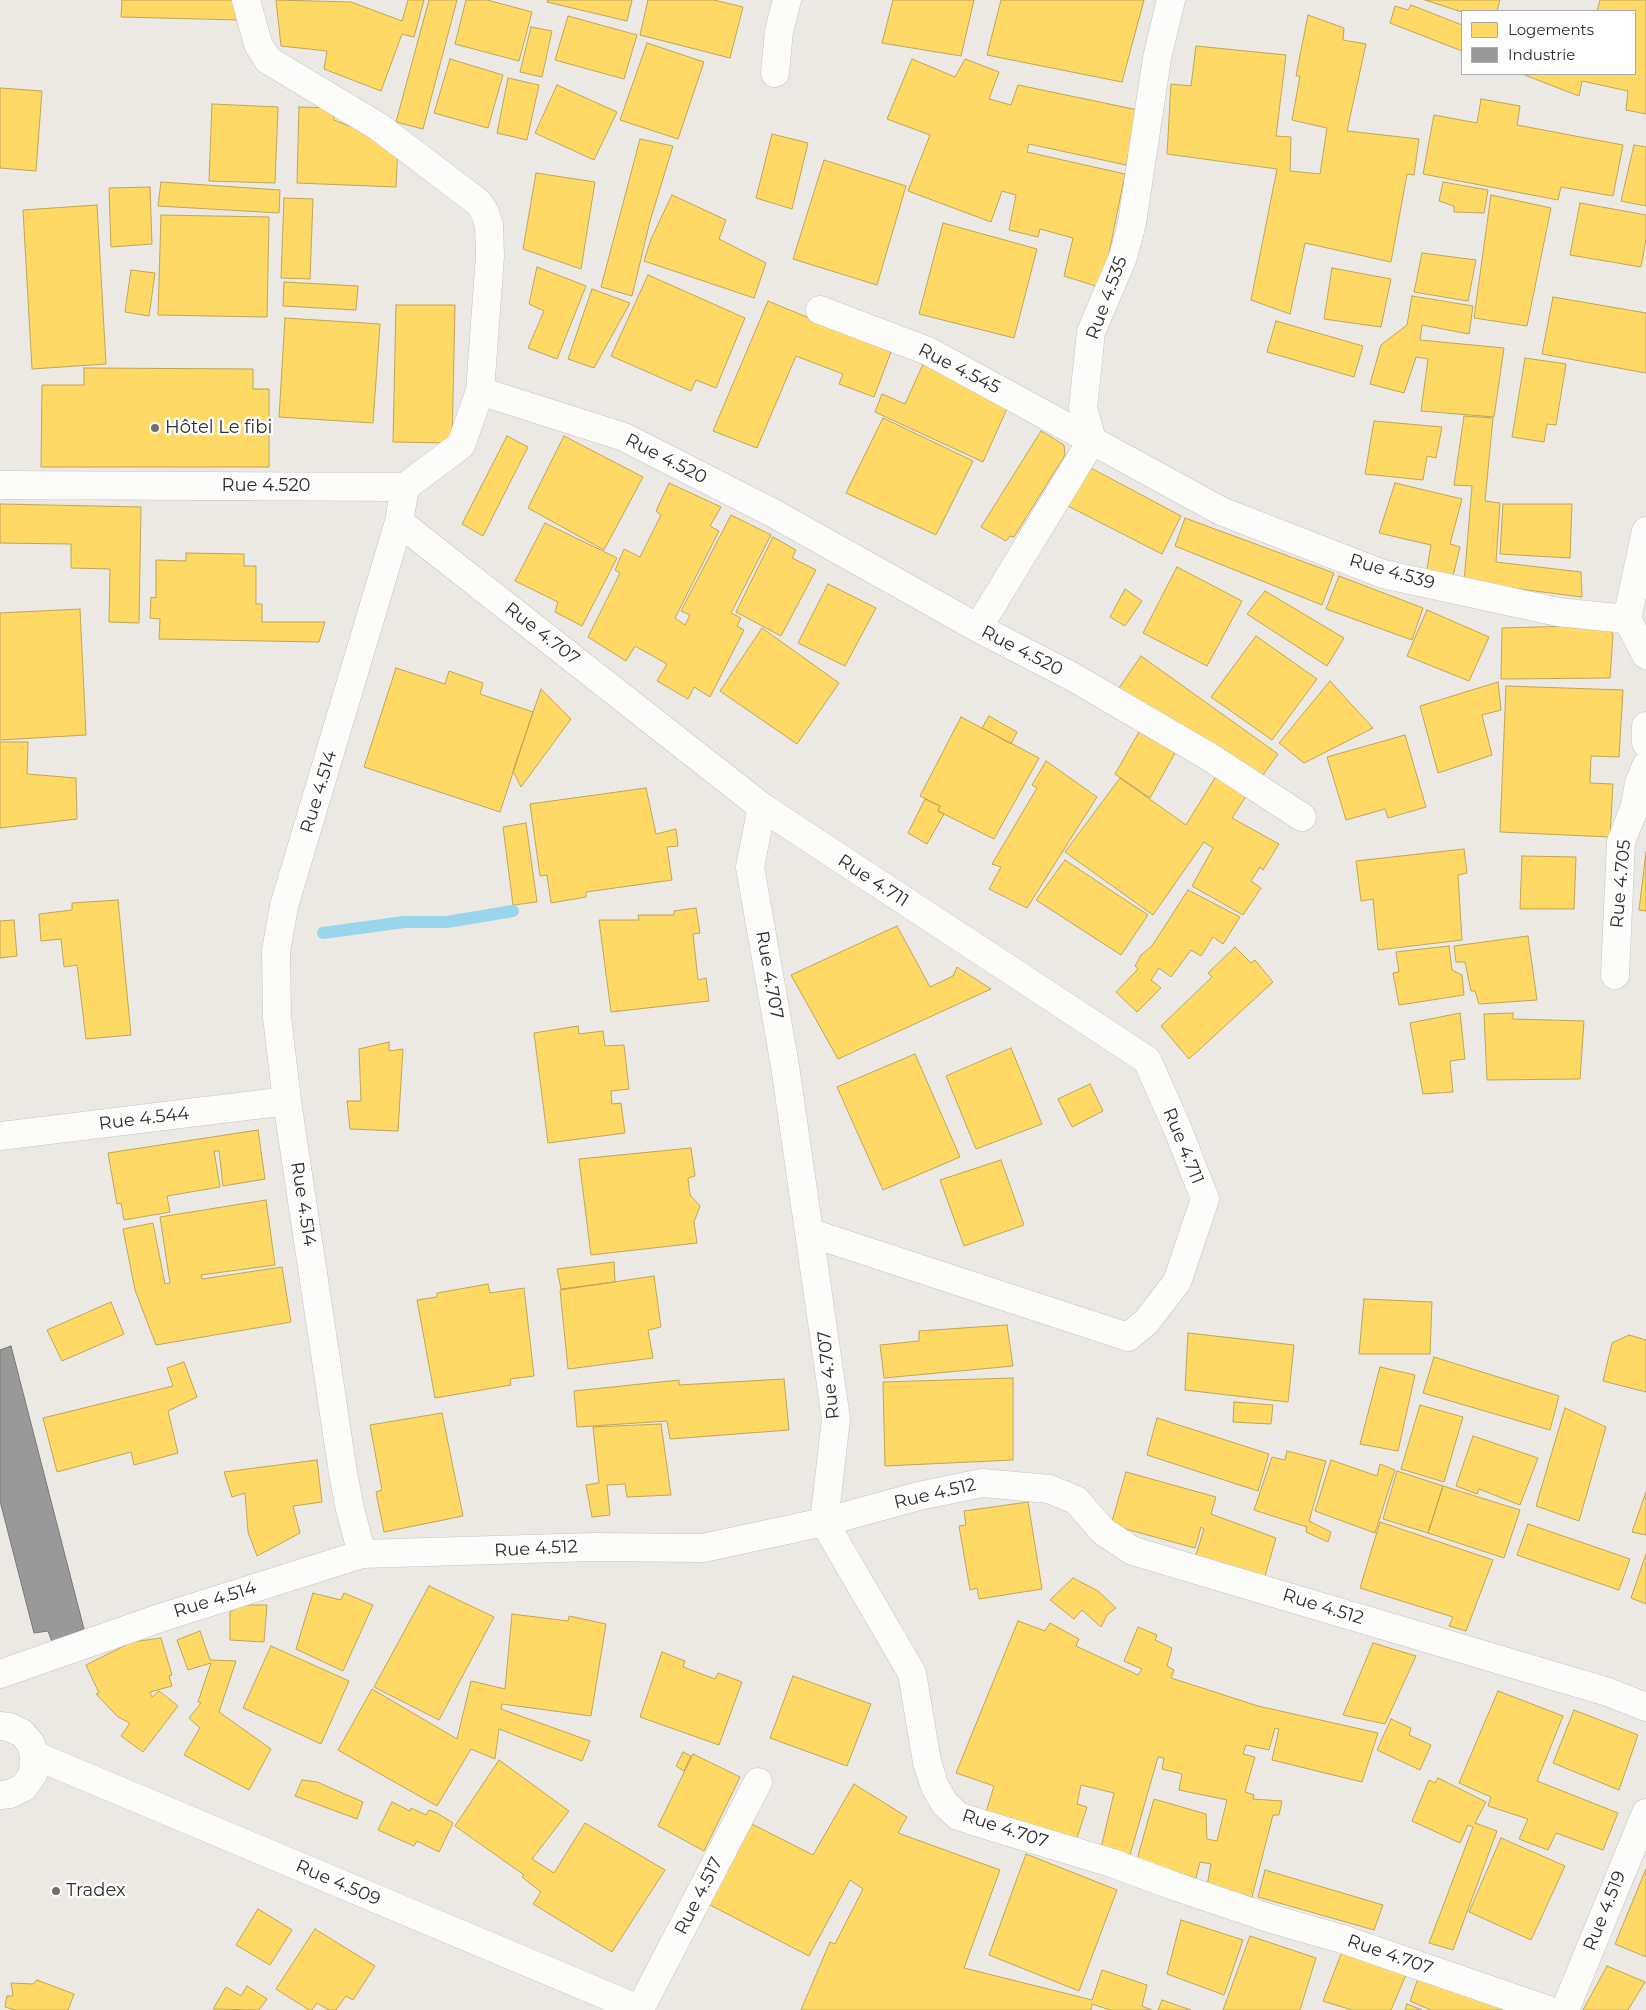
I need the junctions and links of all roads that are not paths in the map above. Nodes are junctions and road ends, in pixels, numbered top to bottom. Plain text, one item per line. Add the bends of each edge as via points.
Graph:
1 (246, 0) edge
2 (787, 0) edge
3 (1171, 0) edge
4 (775, 73) dead end
5 (820, 310) dead end
6 (480, 391) junction
7 (1092, 440) junction
8 (0, 485) edge
9 (405, 487) junction
10 (399, 522) junction
11 (1646, 531) edge
12 (1627, 619) junction
13 (978, 628) junction
14 (1646, 655) edge
15 (1646, 726) edge
16 (1646, 743) edge
17 (1646, 766) edge
18 (762, 807) junction
19 (1302, 817) dead end
20 (1614, 975) dead end
21 (287, 1101) junction
22 (0, 1136) edge
23 (811, 1233) junction
24 (824, 1522) junction
25 (362, 1554) junction
26 (0, 1674) edge
27 (1646, 1707) edge
28 (0, 1726) edge
29 (34, 1755) junction
30 (758, 1782) dead end
31 (0, 1795) edge
32 (1646, 1813) edge
33 (641, 2010) edge
34 (1548, 2010) edge
35 (1565, 2010) edge

1 - 6 street via 258,44 268,60 379,127 479,203 485,213 490,256
2 - 4 street
3 - 7 street, Rue 4.535 via 1157,58 1132,223 1123,257 1091,332 1082,408
5 - 7 street, Rue 4.545 via 928,351
6 - 9 street via 461,445
6 - 13 street, Rue 4.520 via 624,437 773,513
7 - 12 street, Rue 4.539 via 1221,511 1383,574 1558,612
7 - 13 street
8 - 9 street, Rue 4.520
9 - 10 street, Rue 4.514
10 - 18 street, Rue 4.707
10 - 21 street, Rue 4.514 via 284,906 276,951 277,1017
11 - 12 street
12 - 14 street
13 - 19 street, Rue 4.520 via 1082,682 1208,756
15 - 16 street
17 - 20 street, Rue 4.705 via 1621,842
18 - 23 street, Rue 4.707 via 750,867 786,1066
18 - 23 street, Rue 4.711 via 1147,1060 1205,1199 1177,1282 1146,1322 1128,1337
21 - 22 street, Rue 4.544
21 - 25 street, Rue 4.514 via 343,1473
23 - 24 street, Rue 4.707 via 836,1419
24 - 25 street, Rue 4.512 via 703,1548 593,1546
24 - 27 street, Rue 4.512 via 982,1483 1049,1489 1076,1500 1104,1532 1133,1551 1608,1692
24 - 34 street, Rue 4.707 via 912,1673 930,1770 945,1804 958,1816 1112,1863
25 - 26 street, Rue 4.514 via 160,1618
28 - 29 street via 9,1726 22,1733 32,1744
29 - 31 street via 33,1774 24,1787
29 - 33 street, Rue 4.509
30 - 33 street, Rue 4.517
32 - 35 street, Rue 4.519

